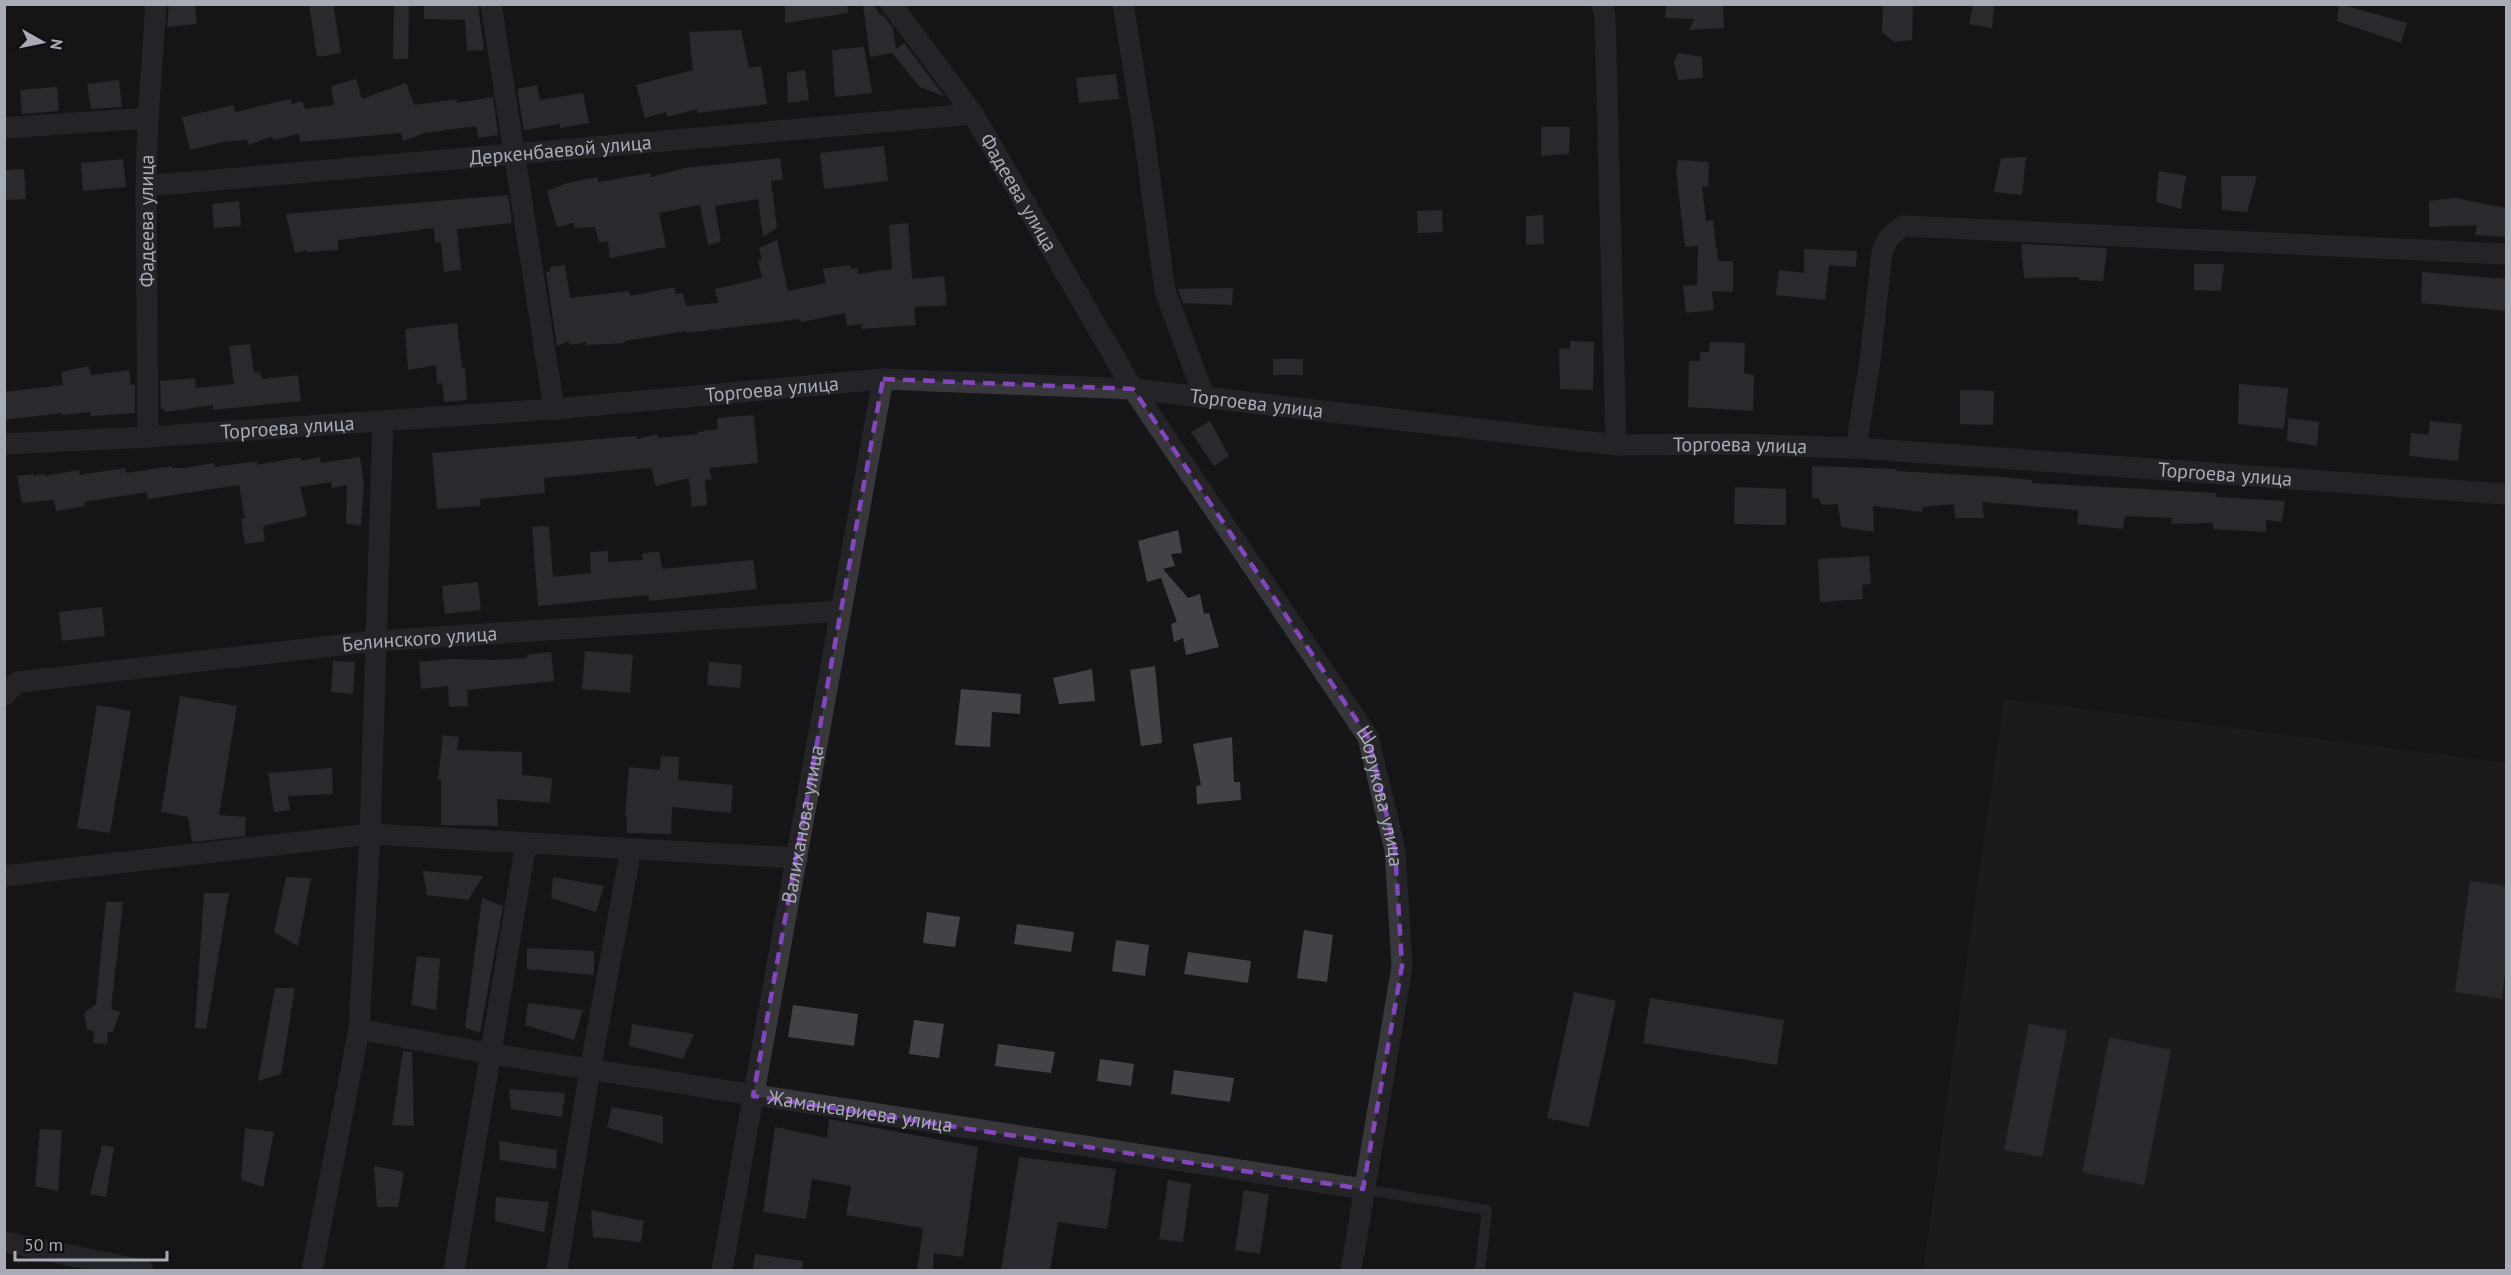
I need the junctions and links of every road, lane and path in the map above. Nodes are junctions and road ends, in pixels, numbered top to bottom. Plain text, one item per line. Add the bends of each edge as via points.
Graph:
1 (156, 4) edge
2 (490, 4) edge
3 (891, 4) edge
4 (1124, 4) edge
5 (1602, 4) edge
6 (973, 114) junction
7 (148, 118) junction
8 (4, 128) edge
9 (516, 153) junction
10 (146, 186) junction
11 (2506, 254) edge
12 (883, 379) junction
13 (1133, 389) junction
14 (1204, 396) junction
15 (554, 409) junction
16 (383, 421) junction
17 (148, 437) junction
18 (4, 444) edge
19 (1616, 445) junction
20 (1856, 448) junction
21 (2506, 494) edge
22 (841, 611) junction
23 (376, 641) junction
24 (4, 695) edge
25 (370, 834) junction
26 (526, 844) junction
27 (631, 849) junction
28 (797, 858) junction
29 (5, 870) edge
30 (359, 1029) junction
31 (491, 1054) junction
32 (590, 1070) junction
33 (753, 1095) junction
34 (1363, 1189) junction
35 (4, 1242) edge
36 (143, 1270) edge
37 (312, 1270) edge
38 (454, 1270) edge
39 (557, 1270) edge
40 (722, 1270) edge
41 (1351, 1270) edge
42 (1480, 1270) edge

1 - 7 street, Фадеева улица
2 - 9 street
3 - 6 street, Фадеева улица
4 - 14 street via 1165,291
5 - 19 street
6 - 9 street, Деркенбаевой улица
6 - 13 street, Фадеева улица
7 - 8 street
7 - 10 street, Фадеева улица
9 - 10 street, Деркенбаевой улица
9 - 15 street
10 - 17 street, Фадеева улица
11 - 20 street via 1903,226 1889,237 1882,252
12 - 13 street, Торгоева улица
12 - 15 street, Торгоева улица
12 - 22 street, Валиханова улица
13 - 14 street, Торгоева улица
13 - 34 street, Шорукова улица via 1368,737 1395,850 1402,966
14 - 19 street, Торгоева улица
15 - 16 street, Торгоева улица
16 - 17 street, Торгоева улица
16 - 23 street
17 - 18 street, Торгоева улица
19 - 20 street, Торгоева улица
20 - 21 street, Торгоева улица
22 - 23 street, Белинского улица
22 - 28 street, Валиханова улица
23 - 24 street, Белинского улица via 18,682
23 - 25 street
25 - 26 street
25 - 29 street
25 - 30 street
26 - 27 street
26 - 31 street
27 - 28 street
27 - 32 street
28 - 33 street, Валиханова улица
30 - 31 street, Жамансариева улица
30 - 37 street
31 - 32 street, Жамансариева улица
31 - 38 street
32 - 33 street, Жамансариева улица
32 - 39 street
33 - 34 street, Жамансариева улица
33 - 40 street, Валиханова улица
34 - 41 street, Шорукова улица
34 - 42 lane via 1487,1210
35 - 36 street

